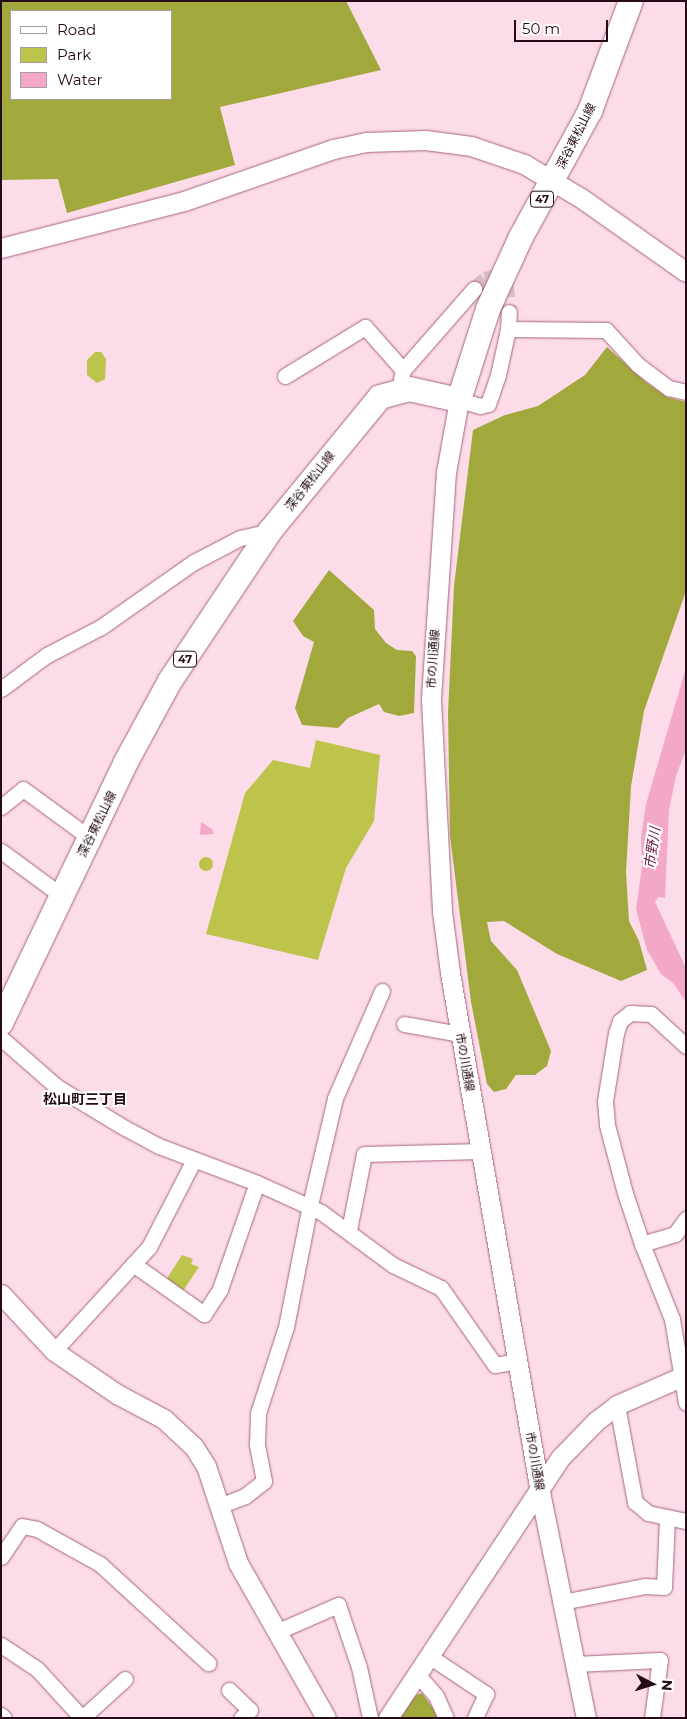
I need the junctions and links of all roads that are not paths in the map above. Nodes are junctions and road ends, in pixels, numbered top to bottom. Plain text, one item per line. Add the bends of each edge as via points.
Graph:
1 (631, 1) edge
2 (553, 180) junction
3 (1, 248) edge
4 (686, 272) edge
5 (474, 289) tunnel mouth
6 (509, 312) tunnel mouth
7 (508, 329) junction
8 (284, 376) dead end
9 (402, 380) junction
10 (686, 392) edge
11 (459, 400) junction
12 (270, 531) junction
13 (1, 689) edge
14 (1, 807) edge
15 (90, 838) junction
16 (1, 851) edge
17 (62, 896) junction
18 (382, 991) dead end
19 (1, 1023) edge
20 (404, 1024) dead end
21 (460, 1034) junction
22 (1, 1038) edge
23 (686, 1046) edge
24 (481, 1151) junction
25 (194, 1160) junction
26 (257, 1183) junction
27 (310, 1205) junction
28 (686, 1220) edge
29 (349, 1230) junction
30 (642, 1244) junction
31 (132, 1264) junction
32 (1, 1294) edge
33 (54, 1351) junction
34 (517, 1361) junction
35 (685, 1375) edge
36 (686, 1403) edge
37 (617, 1405) junction
38 (540, 1492) junction
39 (218, 1506) junction
40 (667, 1517) junction
41 (686, 1521) edge
42 (1, 1557) edge
43 (562, 1602) junction
44 (276, 1632) junction
45 (1, 1645) edge
46 (429, 1656) junction
47 (208, 1663) dead end
48 (575, 1664) junction
49 (417, 1674) junction
50 (124, 1679) dead end
51 (229, 1690) dead end
52 (82, 1718) edge
53 (241, 1718) edge
54 (326, 1718) edge
55 (370, 1718) edge
56 (388, 1718) edge
57 (446, 1718) edge
58 (475, 1718) edge
59 (586, 1718) edge
60 (652, 1718) edge

1 - 2 main road, 深谷東松山線 / 47 via 590,110
2 - 3 street via 505,156 471,146 425,140 366,142 334,149 184,201
2 - 4 street
2 - 11 main road, 深谷東松山線 / 47 via 521,237 488,309
5 - 9 street
6 - 7 street
7 - 10 street via 606,330 638,365 669,388
7 - 11 street via 488,404 480,406
8 - 9 street via 365,327
9 - 11 main road
9 - 12 main road, 深谷東松山線 / 47 via 372,404
11 - 21 street, 市の川通線 via 446,472 431,700 437,859
12 - 13 street via 240,538 194,562 101,627 48,655
12 - 15 main road, 深谷東松山線 / 47 via 170,681
14 - 15 street via 23,789
15 - 17 main road, 深谷東松山線 / 47
16 - 17 street
17 - 19 main road, 深谷東松山線 / 47
18 - 27 street via 335,1098
20 - 21 street
21 - 24 street, 市の川通線
22 - 25 street via 57,1087 87,1106 159,1146
23 - 30 street via 661,1020 641,1011 620,1021 613,1043 605,1101 606,1125
24 - 29 street via 364,1154
24 - 34 street, 市の川通線
25 - 26 street
25 - 31 street via 156,1235
26 - 27 street
26 - 31 street via 220,1289 204,1314
27 - 29 street
27 - 39 street via 286,1327 256,1426 264,1481 245,1496
28 - 30 street via 675,1234
29 - 34 street via 392,1265 441,1288 495,1365
30 - 35 street via 672,1319
31 - 33 street
32 - 33 street
33 - 39 street via 85,1374 164,1419 178,1431 206,1466
34 - 38 street, 市の川通線
35 - 36 street
35 - 37 street
37 - 38 street via 596,1421 561,1457
37 - 40 street via 635,1502 648,1513
38 - 43 street, 市の川通線
38 - 46 street
39 - 44 street via 238,1563
40 - 41 street
40 - 43 street via 664,1587 645,1586
42 - 47 street via 22,1526 37,1529 108,1569
43 - 48 street, 市の川通線
44 - 54 street
44 - 55 street via 338,1605 359,1667
45 - 52 street via 37,1668
46 - 49 street
46 - 58 street via 486,1694
48 - 59 street, 市の川通線
48 - 60 street via 660,1660
49 - 56 street
49 - 57 street via 436,1696
50 - 52 street
51 - 53 street via 250,1710

